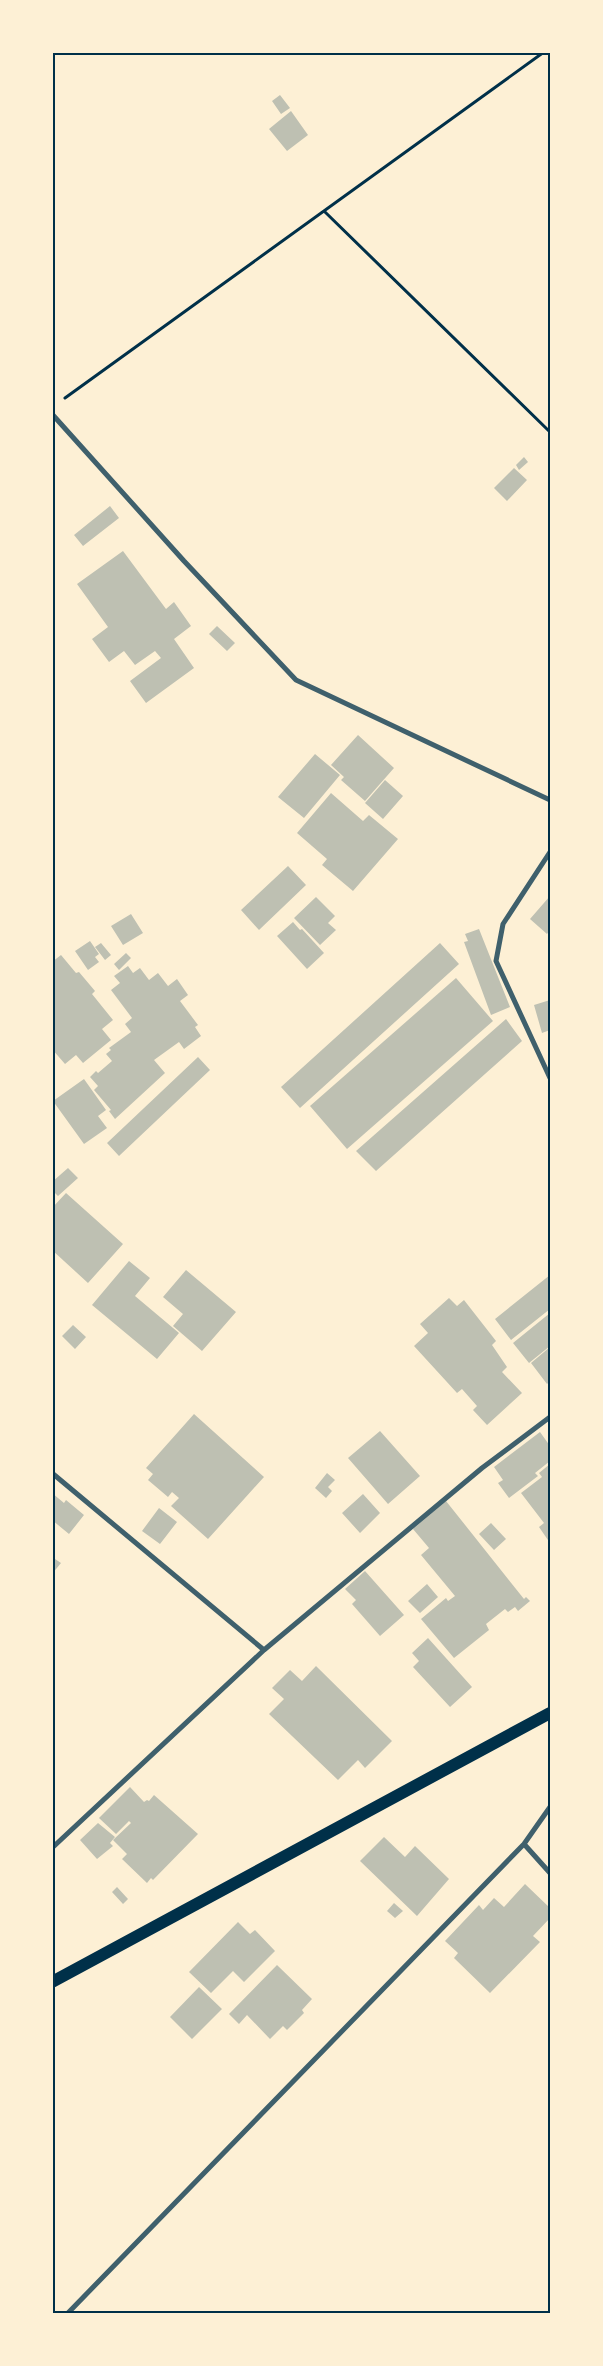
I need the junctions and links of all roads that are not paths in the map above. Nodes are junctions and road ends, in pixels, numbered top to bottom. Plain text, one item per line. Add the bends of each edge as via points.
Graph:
1 (52, 414) edge
2 (550, 800) edge
3 (550, 852) edge
4 (550, 1078) edge
5 (550, 1417) edge
6 (52, 1473) edge
7 (264, 1650) junction
8 (550, 1713) edge
9 (550, 1807) edge
10 (524, 1844) junction
11 (52, 1848) edge
12 (550, 1873) edge
13 (52, 1982) edge
14 (67, 2314) edge

1 - 2 street via 296,680
3 - 4 street via 503,924 496,961
5 - 7 street via 482,1468
6 - 7 street
7 - 11 street
8 - 13 main road
9 - 10 street
10 - 12 street
10 - 14 street

